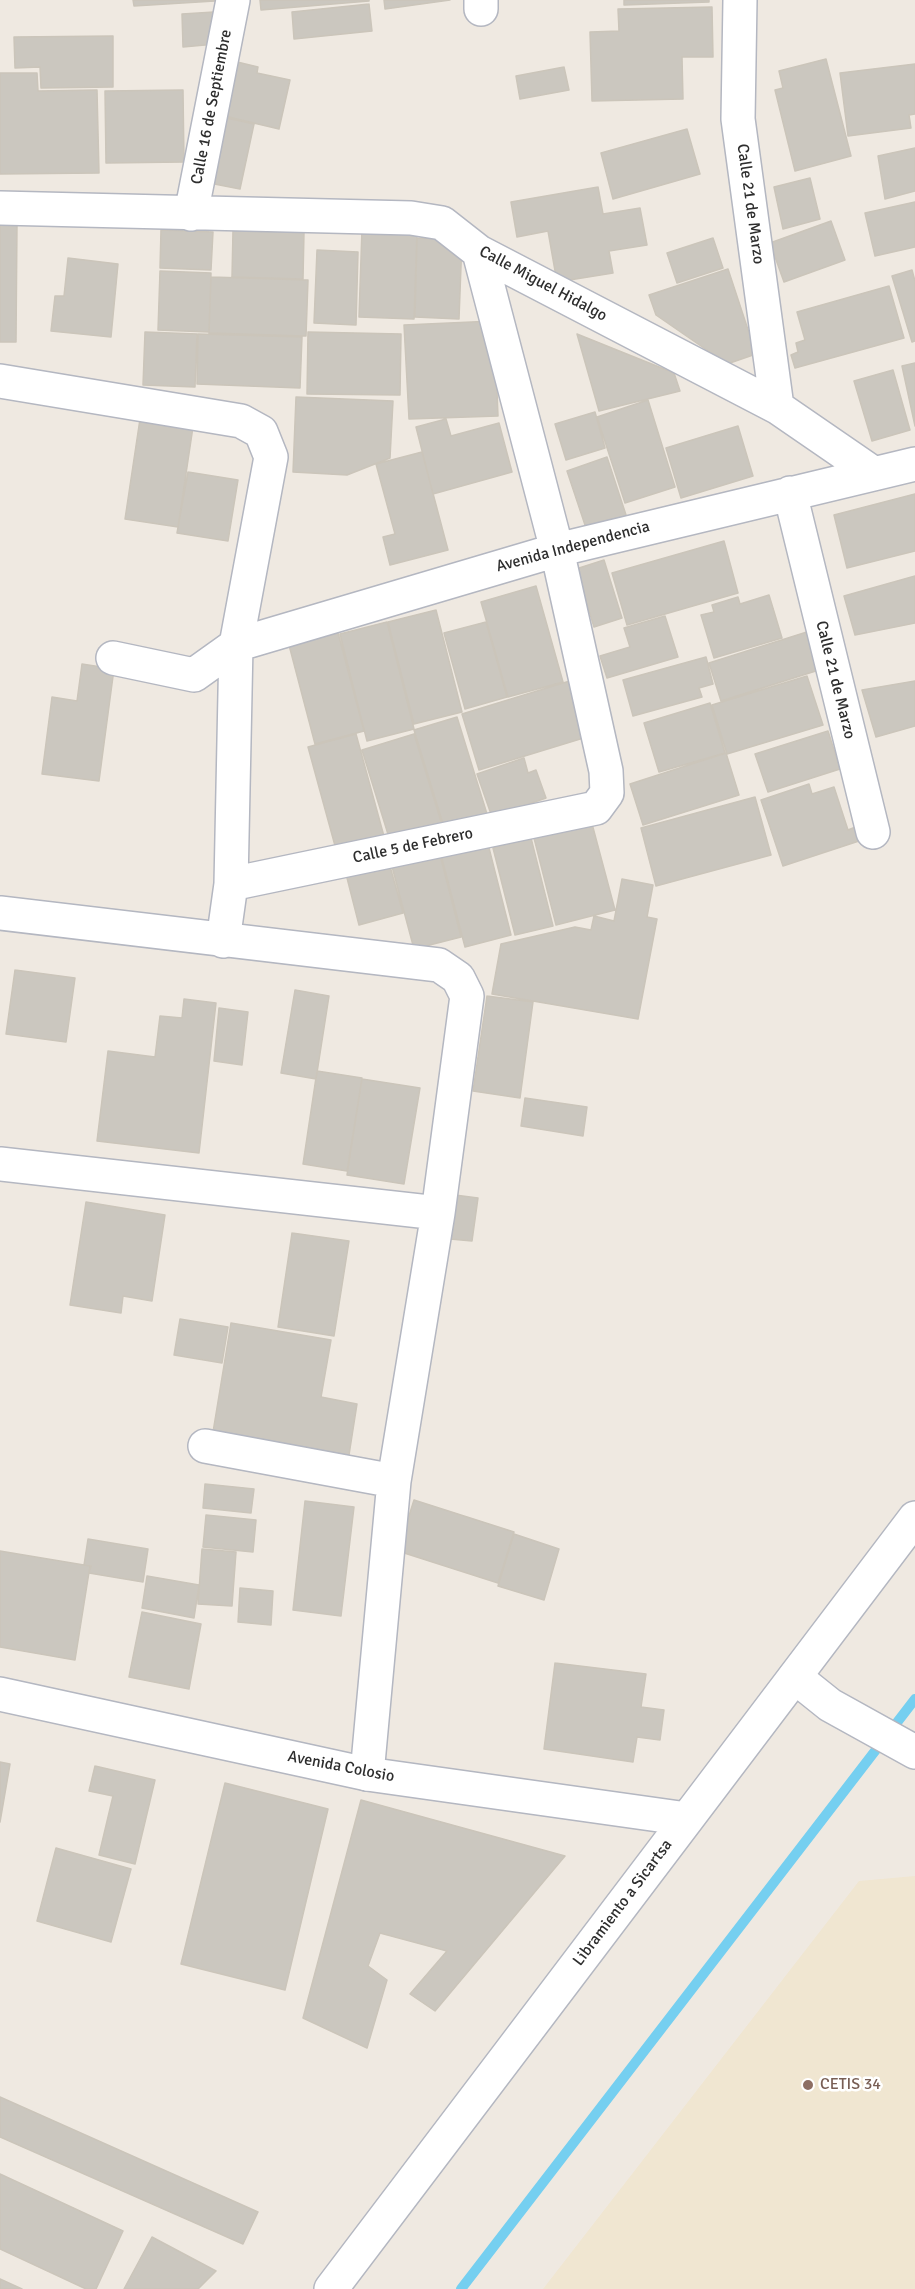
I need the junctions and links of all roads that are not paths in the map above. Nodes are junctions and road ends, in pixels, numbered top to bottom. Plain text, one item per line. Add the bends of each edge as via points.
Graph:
1 (233, 0) edge
2 (740, 0) edge
3 (0, 208) edge
4 (191, 214) junction
5 (479, 252) junction
6 (0, 381) edge
7 (777, 407) junction
8 (915, 465) edge
9 (873, 473) junction
10 (790, 493) junction
11 (557, 550) junction
12 (236, 645) junction
13 (113, 658) dead end
14 (873, 832) dead end
15 (231, 884) junction
16 (0, 913) edge
17 (223, 941) junction
18 (0, 1164) edge
19 (438, 1213) junction
20 (205, 1446) dead end
21 (394, 1481) junction
22 (915, 1518) edge
23 (795, 1677) junction
24 (0, 1694) edge
25 (915, 1752) edge
26 (367, 1774) junction
27 (687, 1819) junction
28 (331, 2289) edge

1 - 4 street, Calle 16 de Septiembre
2 - 7 street, Calle 21 de Marzo via 738,119
3 - 4 street, Calle Miguel Hidalgo
4 - 5 street, Calle Miguel Hidalgo via 411,218 442,223
5 - 7 street, Calle Miguel Hidalgo
5 - 11 street
6 - 12 street via 241,421 261,432 271,457
7 - 9 street, Calle Miguel Hidalgo
8 - 9 street, Avenida Independencia
9 - 10 street, Avenida Independencia
10 - 11 street, Avenida Independencia
10 - 14 street, Calle 21 de Marzo
11 - 12 street, Avenida Independencia
11 - 15 street, Calle 5 de Febrero via 606,771 607,793 596,808
12 - 13 street, Avenida Independencia via 194,675
12 - 15 street
15 - 17 street
16 - 17 street
17 - 19 street via 439,965 458,978 467,996
18 - 19 street
19 - 21 street
20 - 21 street
21 - 26 street
22 - 23 street, Libramiento a Sicartsa
23 - 25 street via 830,1705
23 - 27 street, Libramiento a Sicartsa
24 - 26 street, Avenida Colosio
26 - 27 street, Avenida Colosio
27 - 28 street, Libramiento a Sicartsa

